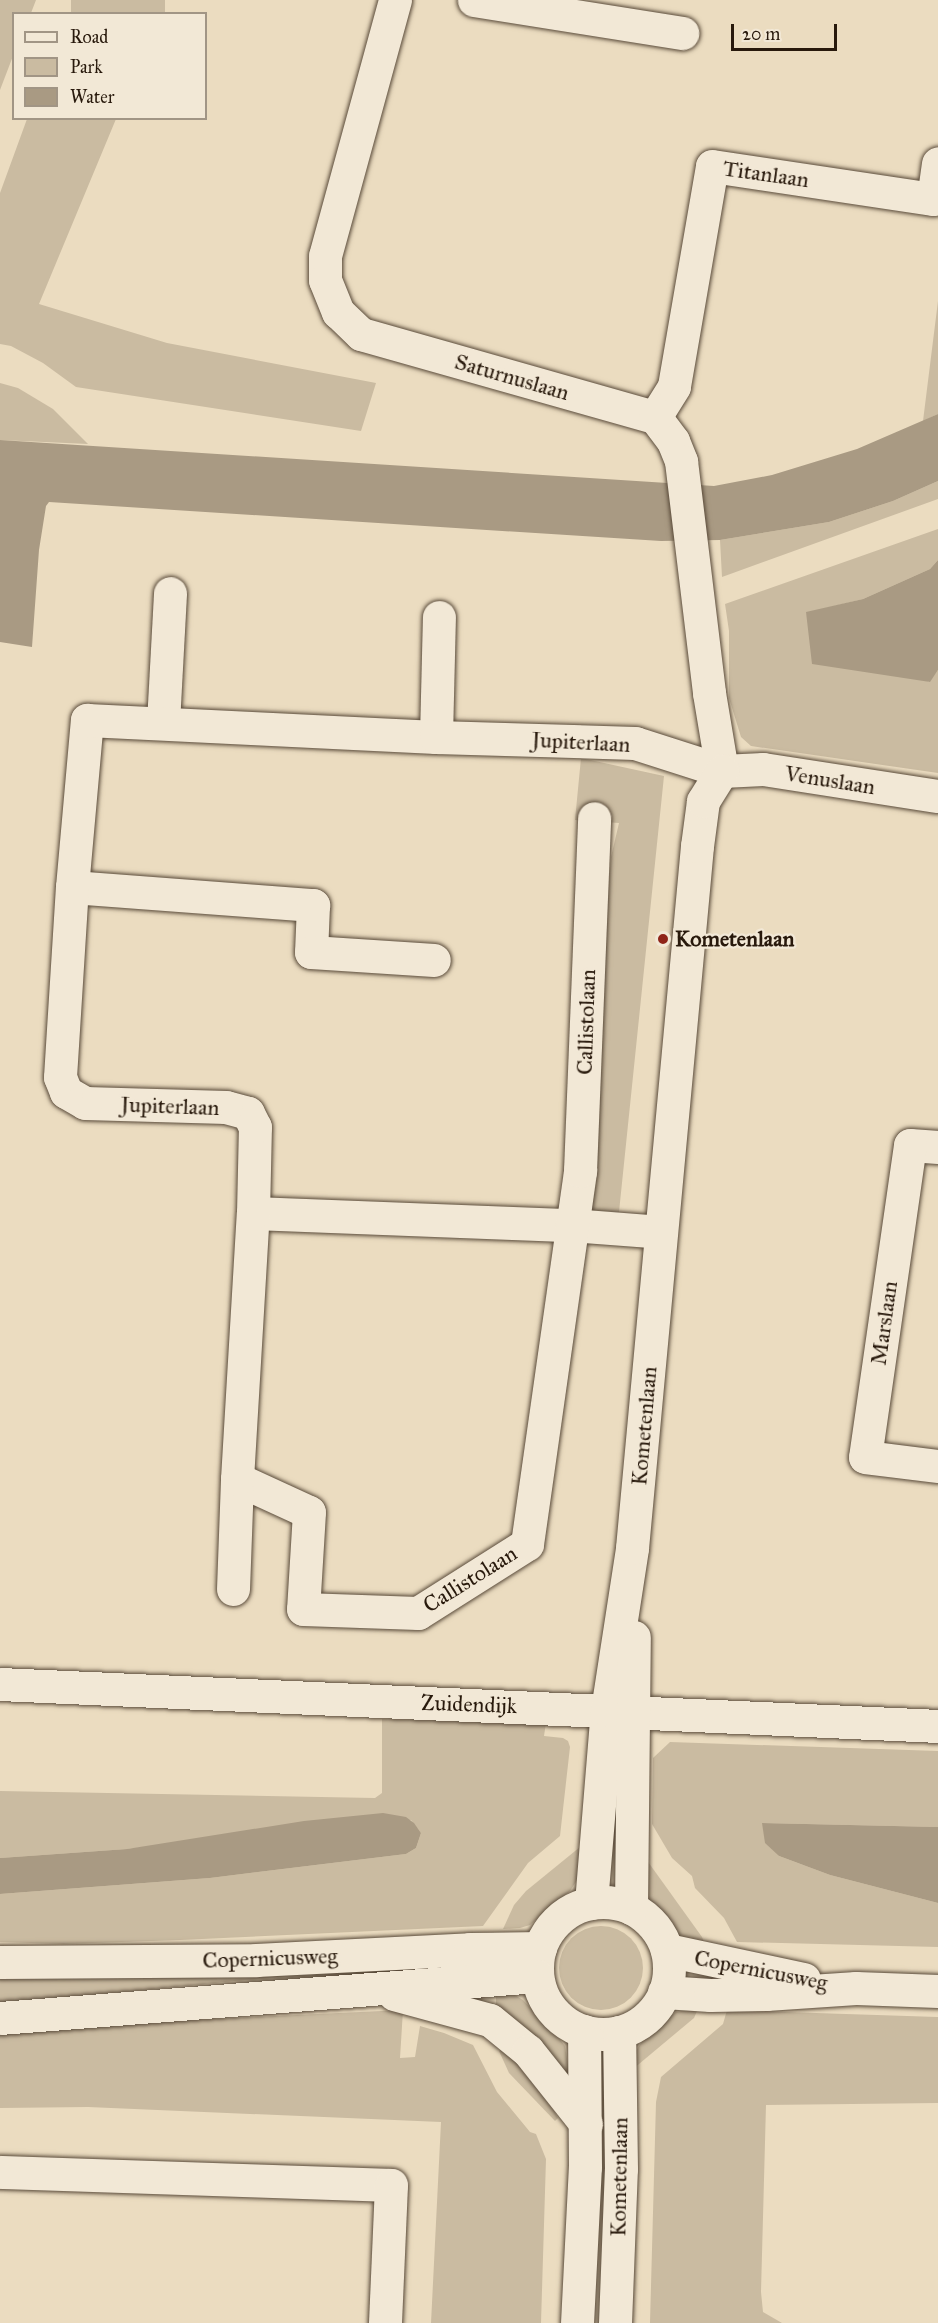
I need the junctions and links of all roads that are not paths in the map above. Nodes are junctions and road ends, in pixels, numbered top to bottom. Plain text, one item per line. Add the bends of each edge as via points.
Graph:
1 (395, 0) edge
2 (474, 0) edge
3 (682, 33) dead end
4 (938, 163) edge
5 (655, 417) junction
6 (170, 593) dead end
7 (439, 617) dead end
8 (163, 723) junction
9 (436, 737) junction
10 (722, 771) junction
11 (938, 796) edge
12 (594, 818) dead end
13 (72, 887) junction
14 (434, 960) dead end
15 (938, 1147) edge
16 (253, 1213) junction
17 (571, 1225) junction
18 (661, 1232) junction
19 (938, 1466) edge
20 (237, 1479) junction
21 (233, 1589) dead end
22 (0, 1684) edge
23 (621, 1711) junction
24 (938, 1726) edge
25 (591, 1903) junction
26 (631, 1908) junction
27 (667, 1950) junction
28 (0, 1962) edge
29 (539, 1962) junction
30 (369, 1988) junction
31 (856, 1988) junction
32 (938, 1991) edge
33 (664, 1992) junction
34 (0, 2018) edge
35 (584, 2031) junction
36 (620, 2032) junction
37 (586, 2124) junction
38 (0, 2172) edge
39 (385, 2323) edge
40 (577, 2323) edge
41 (615, 2323) edge

1 - 5 street, Saturnuslaan via 325,256 325,280 338,312 361,334
2 - 3 street
4 - 5 street, Titanlaan via 933,199 712,166 674,386
5 - 10 street via 681,460
6 - 8 street
7 - 9 street
8 - 9 street, Jupiterlaan
8 - 13 street, Jupiterlaan via 87,720
9 - 10 street, Jupiterlaan via 635,743
10 - 11 street, Venuslaan via 763,769
10 - 18 street, Kometenlaan via 703,801
12 - 17 street, Callistolaan via 580,1171
13 - 14 street via 313,905 311,952
13 - 16 street, Jupiterlaan via 60,1077 66,1092 85,1103 226,1107 248,1113 255,1127
15 - 19 street, Marslaan via 910,1145 865,1457
16 - 17 street
16 - 20 street, Jupiterlaan
17 - 18 street
17 - 20 street, Callistolaan via 527,1544 418,1613 303,1609 309,1512
18 - 23 street, Kometenlaan
20 - 21 street, Jupiterlaan
22 - 23 street, Zuidendijk
23 - 24 street, Zuidendijk
23 - 25 street, Kometenlaan
23 - 26 street, Kometenlaan
25 - 26 street
25 - 29 street via 554,1923
26 - 27 street via 654,1925
27 - 31 street, Copernicusweg
27 - 33 street via 669,1972
28 - 29 street, Copernicusweg via 256,1960 470,1949
29 - 30 street, Copernicusweg
29 - 35 street via 548,2005 570,2025
30 - 34 street, Copernicusweg
30 - 37 street, Kometenlaan via 490,2020 528,2051
31 - 32 street, Copernicusweg
31 - 33 street, Copernicusweg via 766,1994
33 - 36 street via 646,2018
35 - 36 street
35 - 37 street, Kometenlaan
36 - 41 street, Kometenlaan via 621,2169
37 - 40 street, Kometenlaan
38 - 39 street via 391,2185

